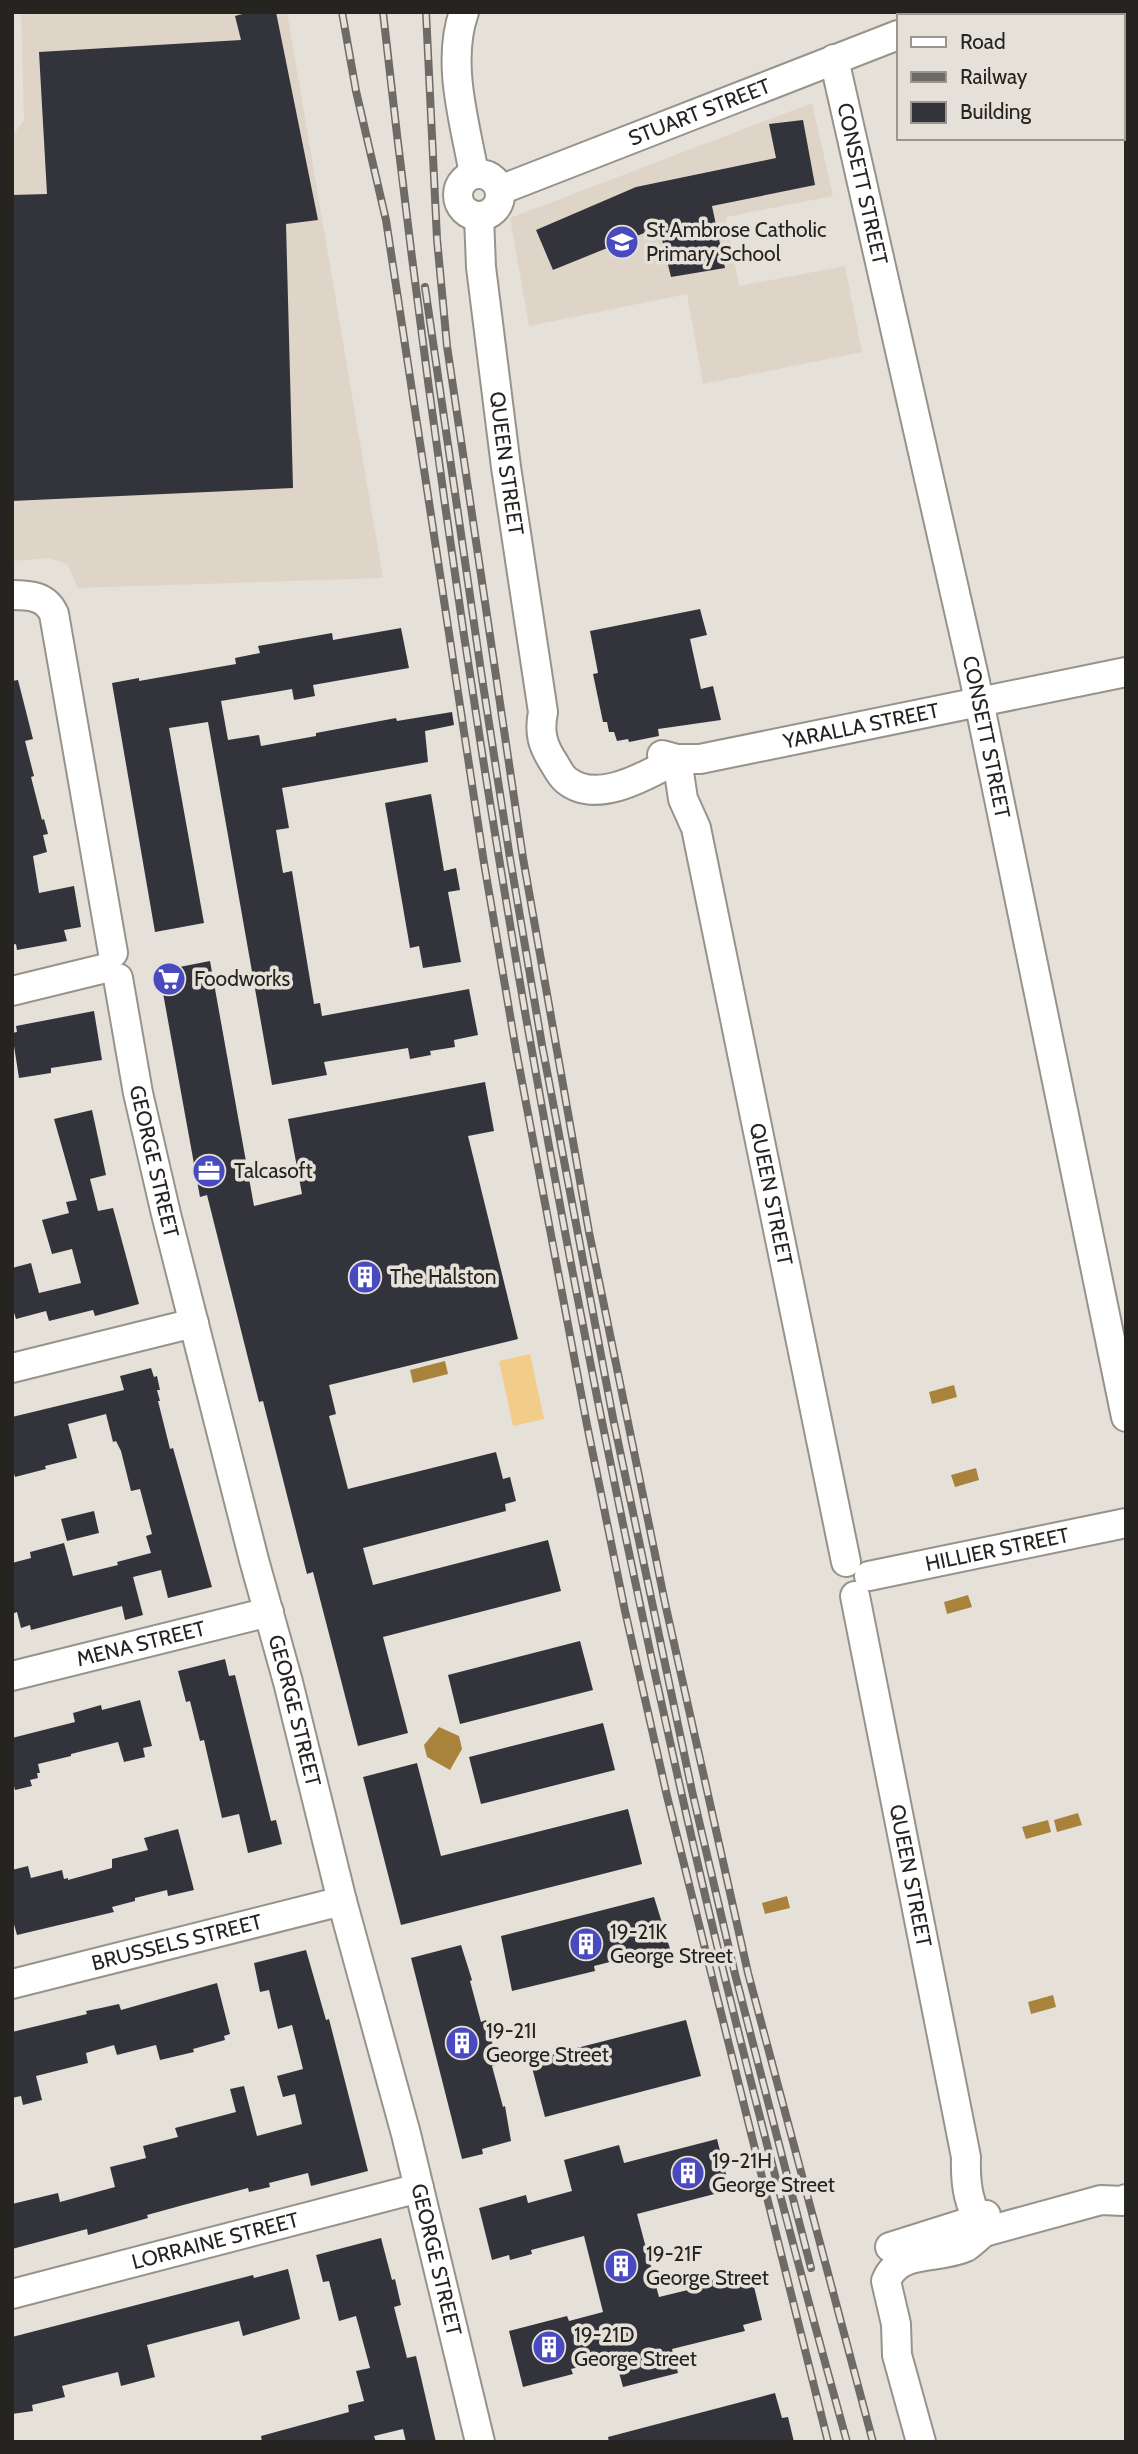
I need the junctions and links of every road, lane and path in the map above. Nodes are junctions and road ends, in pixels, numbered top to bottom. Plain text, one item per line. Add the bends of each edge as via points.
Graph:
1 (464, 12) edge
2 (897, 35) edge
3 (834, 59) junction
4 (474, 174) junction
5 (500, 191) junction
6 (479, 216) junction
7 (12, 595) edge
8 (1126, 672) edge
9 (978, 702) junction
10 (677, 759) junction
11 (111, 967) junction
12 (12, 991) edge
13 (194, 1323) junction
14 (12, 1368) edge
15 (1126, 1417) edge
16 (1126, 1523) edge
17 (857, 1578) junction
18 (269, 1612) junction
19 (12, 1675) edge
20 (342, 1900) junction
21 (12, 1984) edge
22 (419, 2188) junction
23 (1126, 2199) edge
24 (984, 2232) junction
25 (12, 2294) edge
26 (480, 2442) edge
27 (921, 2442) edge

1 - 4 street via 457,57
2 - 3 street, STUART STREET
3 - 5 street, STUART STREET
3 - 9 street, CONSETT STREET
4 - 5 street via 487,175
4 - 6 street via 463,180 457,198 467,213
5 - 6 street via 496,209
6 - 10 street, QUEEN STREET via 481,267 545,749 566,780 598,790 630,782
7 - 11 street, GEORGE STREET via 35,597 49,604 54,614
8 - 9 street, YARALLA STREET
9 - 10 street, YARALLA STREET via 700,759
9 - 15 street, CONSETT STREET
10 - 17 street, QUEEN STREET via 695,782 696,828
11 - 12 street
11 - 13 street, GEORGE STREET
13 - 14 street
13 - 18 street, GEORGE STREET
16 - 17 street, HILLIER STREET
17 - 24 street, QUEEN STREET via 966,2157 966,2182 972,2209
18 - 19 street, MENA STREET
18 - 20 street, GEORGE STREET
20 - 21 street, BRUSSELS STREET
20 - 22 street, GEORGE STREET
22 - 25 street, LORRAINE STREET
22 - 26 street, GEORGE STREET
23 - 24 street via 1101,2200
24 - 27 street via 966,2246 904,2261 894,2266 886,2281 896,2324 897,2355

